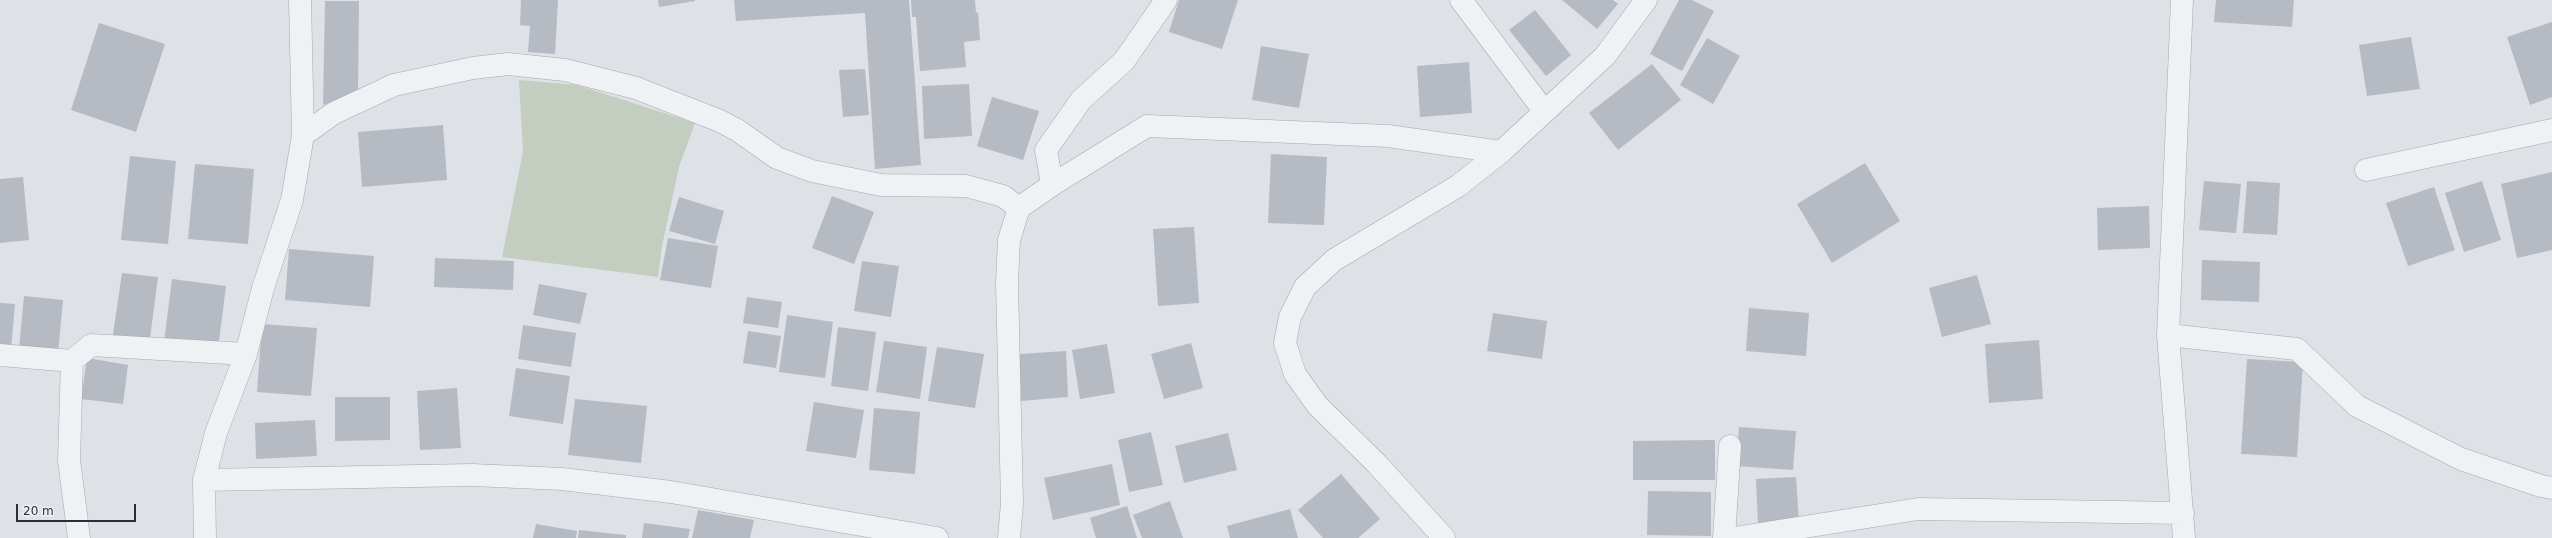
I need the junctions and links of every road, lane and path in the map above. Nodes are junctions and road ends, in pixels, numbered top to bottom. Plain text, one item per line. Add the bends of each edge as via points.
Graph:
1 (300, 0) edge
2 (1166, 0) edge
3 (1461, 0) edge
4 (1646, 0) edge
5 (2182, 0) edge
6 (1544, 111) junction
7 (2552, 130) edge
8 (303, 135) junction
9 (1501, 152) junction
10 (2366, 170) dead end
11 (1052, 185) junction
12 (1019, 208) junction
13 (2168, 335) junction
14 (246, 354) junction
15 (0, 355) edge
16 (72, 361) junction
17 (1730, 446) dead end
18 (204, 480) junction
19 (2552, 488) edge
20 (2183, 513) junction
21 (79, 538) edge
22 (205, 538) edge
23 (936, 538) edge
24 (1009, 538) edge
25 (1444, 538) edge
26 (1724, 538) edge
27 (1734, 538) edge
28 (2184, 538) edge

1 - 8 street
2 - 11 street via 1124,61 1081,100 1046,150
3 - 6 street
4 - 6 street via 1605,56
5 - 13 street
6 - 9 street
7 - 10 street
8 - 12 street via 334,113 394,85 473,68 508,64 565,70 636,88 720,121 777,158 812,171 881,185 966,186 1003,196
8 - 14 street via 292,200 263,288
9 - 11 street via 1388,136 1147,126
9 - 25 street via 1458,186 1334,260 1305,287 1290,317 1286,343 1295,374 1317,405 1377,464
11 - 12 street
12 - 24 street via 1009,240 1007,283 1012,503
13 - 19 street via 2298,350 2357,406 2461,459
13 - 20 street
14 - 16 street via 91,345
14 - 18 street via 216,433
15 - 16 street
16 - 21 street via 69,460
17 - 26 street
18 - 22 street
18 - 23 street via 472,475 562,479 671,492
20 - 27 street via 1918,509
20 - 28 street

